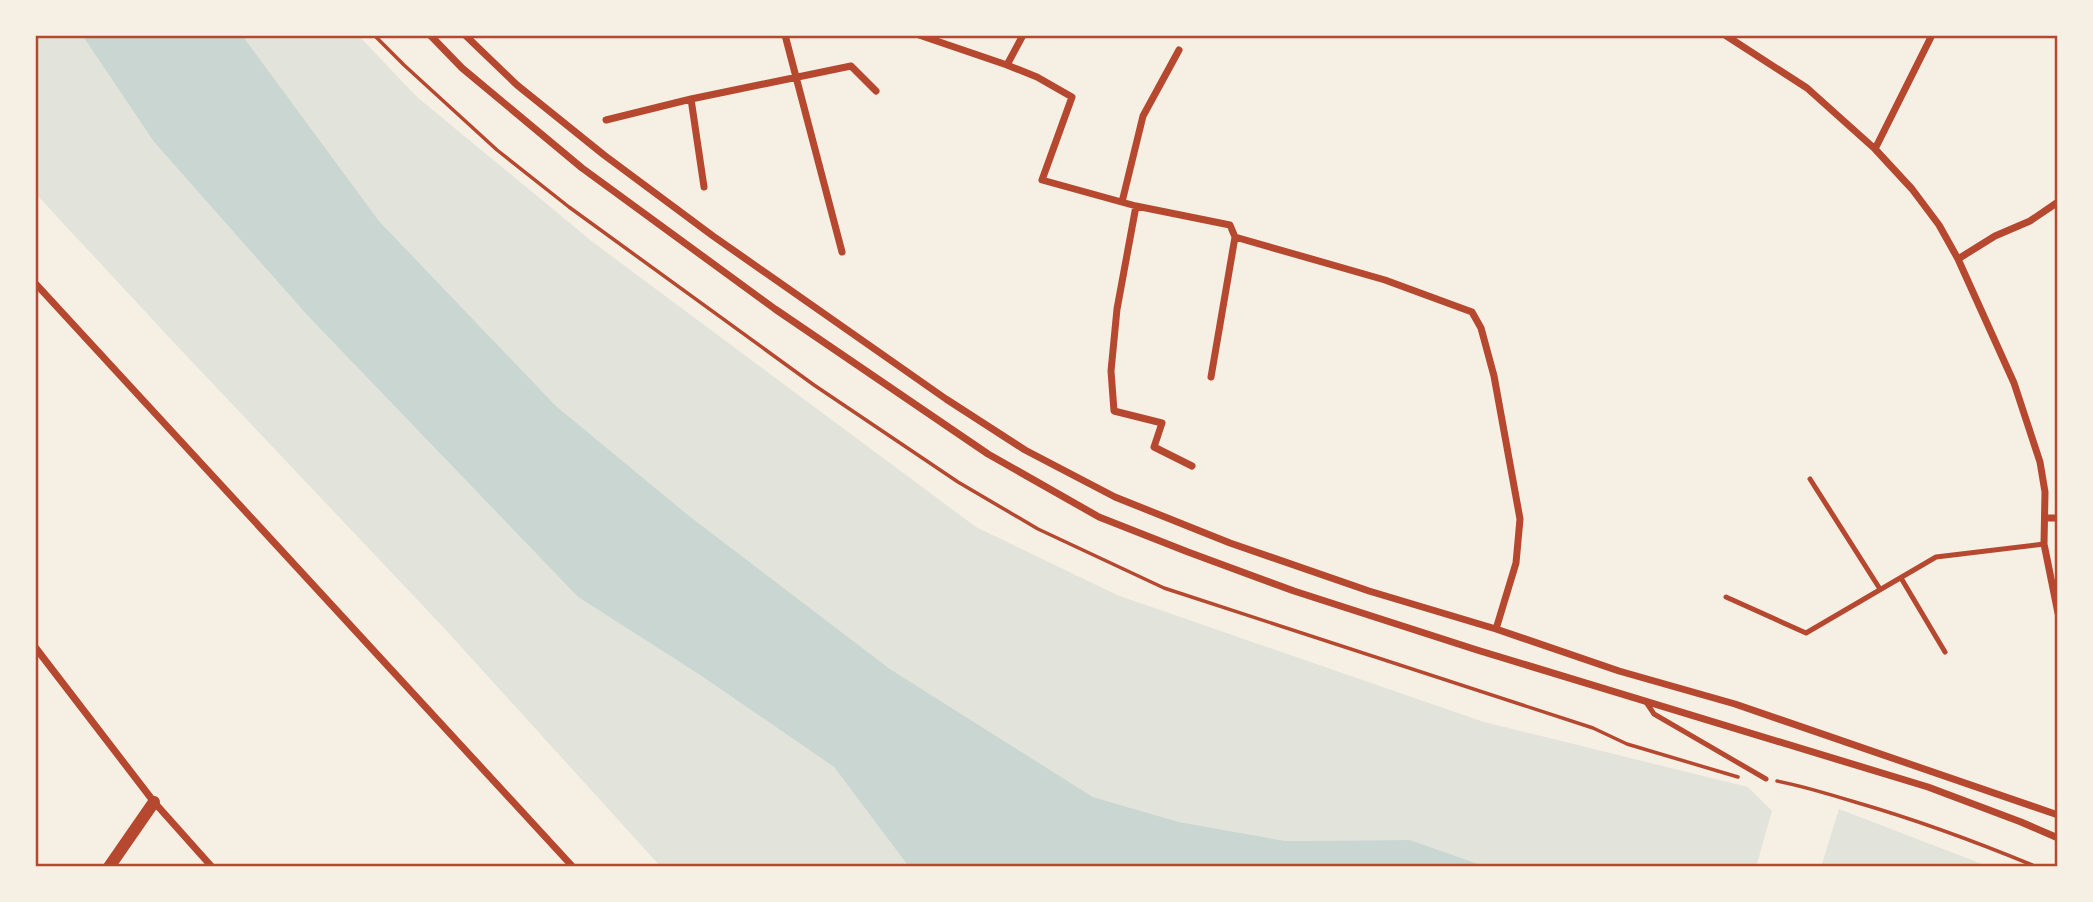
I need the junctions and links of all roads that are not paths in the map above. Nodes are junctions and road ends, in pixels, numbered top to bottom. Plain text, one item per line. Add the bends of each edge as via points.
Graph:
1 (430, 35) edge
2 (465, 35) edge
3 (785, 35) edge
4 (919, 35) edge
5 (1023, 35) edge
6 (1725, 35) edge
7 (1932, 35) edge
8 (1179, 50) dead end
9 (1007, 65) junction
10 (796, 76) junction
11 (876, 91) dead end
12 (691, 99) junction
13 (606, 120) dead end
14 (1875, 149) junction
15 (704, 187) dead end
16 (1122, 202) junction
17 (2058, 202) edge
18 (1136, 206) junction
19 (1235, 237) junction
20 (842, 252) dead end
21 (1958, 259) junction
22 (35, 282) edge
23 (1211, 377) dead end
24 (1192, 466) dead end
25 (1810, 479) dead end
26 (2045, 518) junction
27 (2058, 518) edge
28 (2044, 544) junction
29 (1900, 578) junction
30 (1880, 589) junction
31 (1726, 597) dead end
32 (2058, 613) edge
33 (1496, 629) junction
34 (35, 646) edge
35 (1945, 652) dead end
36 (1646, 701) junction
37 (1766, 779) dead end
38 (154, 802) junction
39 (2058, 815) edge
40 (2058, 838) edge
41 (109, 867) edge
42 (212, 867) edge
43 (573, 867) edge

1 - 36 street via 462,68 582,168 775,309 988,454 1099,517 1294,591
2 - 33 street via 517,85 713,236 1025,450 1115,496 1230,543
3 - 10 street
4 - 9 street
5 - 9 street
6 - 14 street via 1807,88
7 - 14 street
8 - 16 street via 1143,116
9 - 16 street via 1072,97 1042,180
10 - 11 street via 851,66
10 - 12 street
10 - 20 street
12 - 13 street
12 - 15 street
14 - 21 street via 1913,189
16 - 18 street
17 - 21 street
18 - 19 street via 1230,225
18 - 24 street via 1117,309 1111,371 1114,411 1162,423 1154,447
19 - 23 street
19 - 33 street via 1385,280 1472,312 1494,376 1520,519 1516,563
21 - 26 street via 2014,383 2040,462
22 - 43 street
25 - 30 lane
26 - 27 street
26 - 28 street
28 - 29 lane via 1936,557
28 - 32 street
29 - 30 lane
29 - 35 lane
30 - 31 lane via 1806,633
33 - 39 street
34 - 38 street
36 - 37 lane via 1654,714
36 - 40 street via 1928,787
38 - 41 street
38 - 42 street

